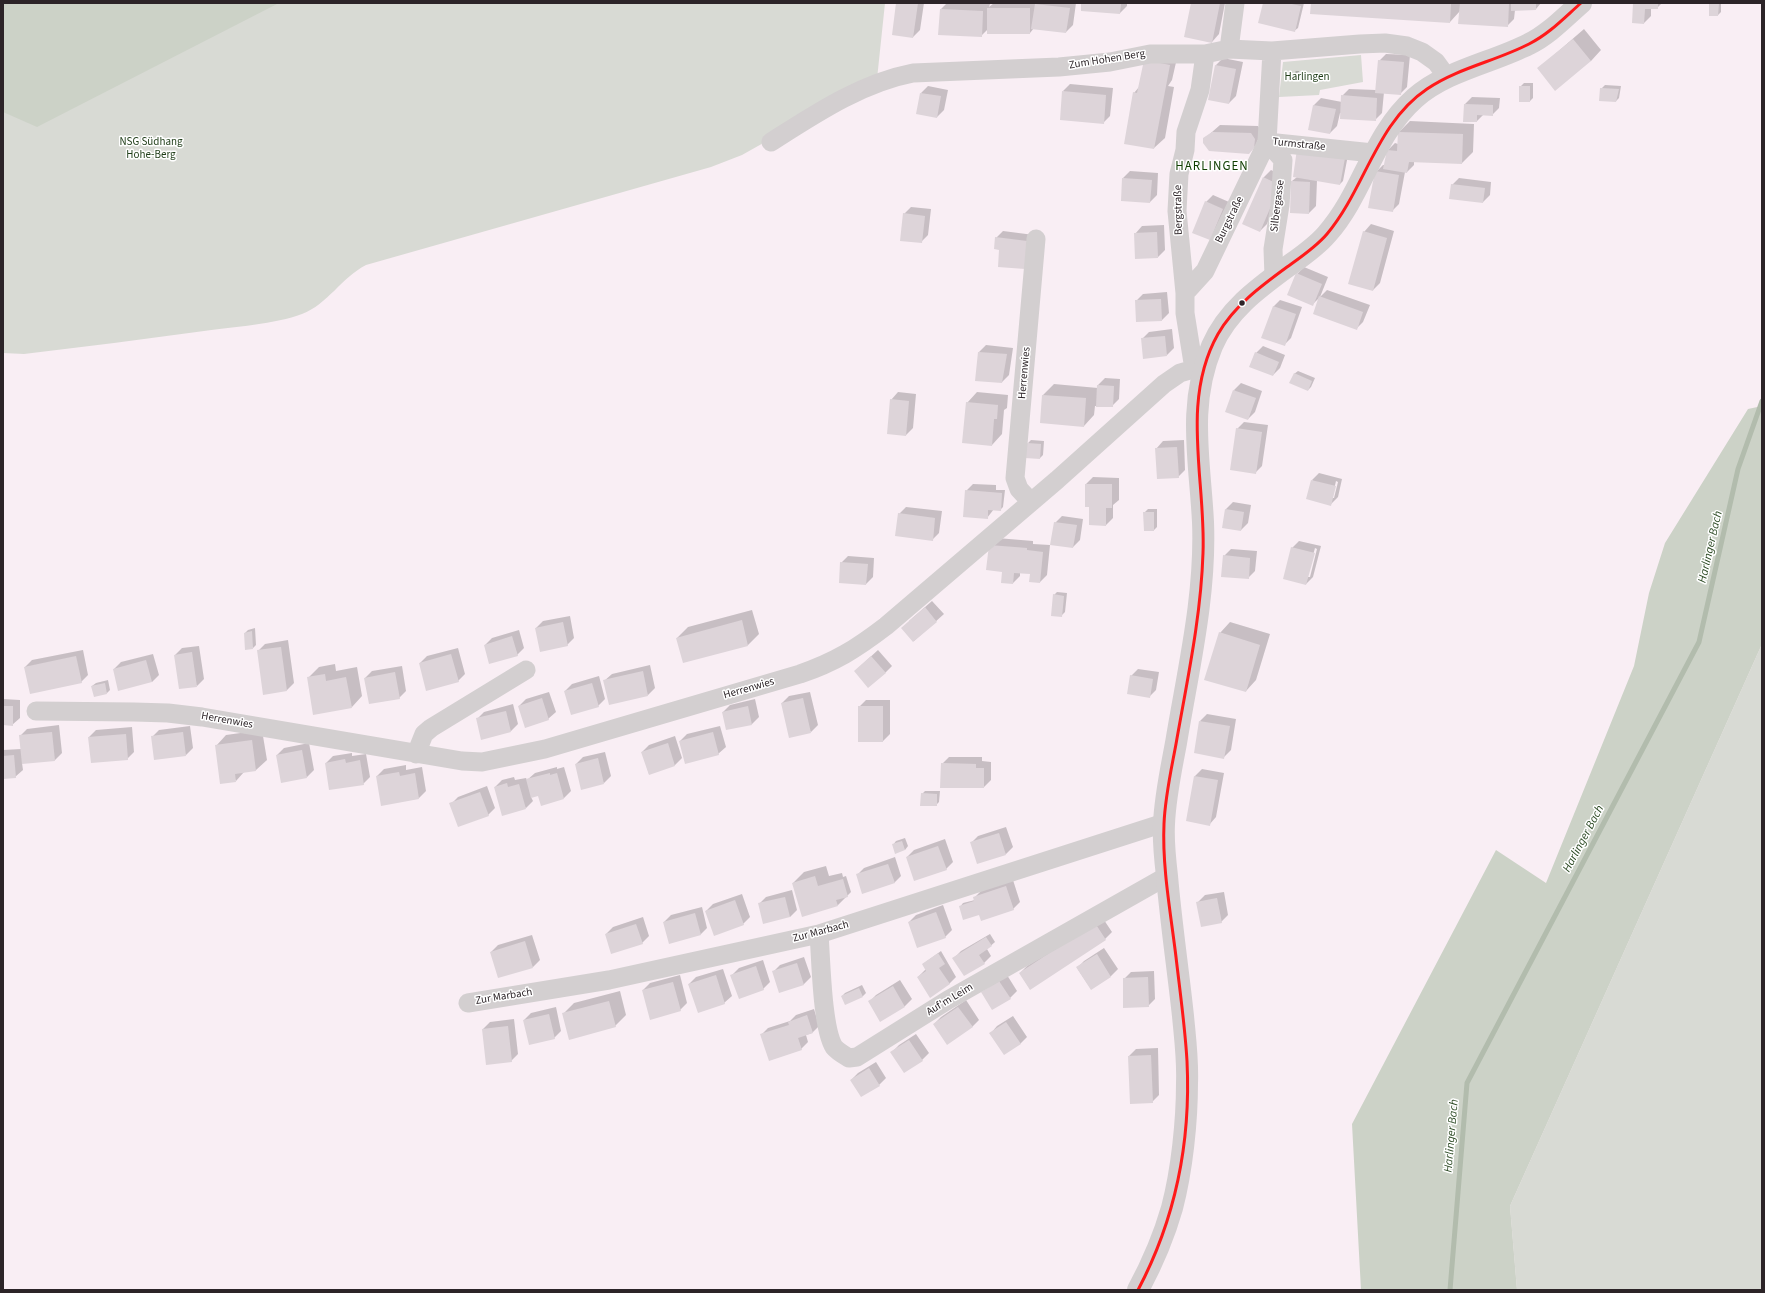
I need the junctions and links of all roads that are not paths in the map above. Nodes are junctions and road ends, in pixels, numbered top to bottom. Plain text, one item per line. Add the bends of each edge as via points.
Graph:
1 (1235, 3) edge
2 (1582, 3) edge
3 (1229, 49) junction
4 (1272, 51) junction
5 (1205, 54) junction
6 (1447, 77) junction
7 (771, 142) dead end
8 (1267, 142) junction
9 (1373, 153) junction
10 (1036, 239) dead end
11 (1274, 277) junction
12 (1185, 293) junction
13 (1199, 368) junction
14 (1030, 502) junction
15 (526, 670) dead end
16 (36, 711) dead end
17 (416, 754) junction
18 (1164, 823) junction
19 (1167, 876) junction
20 (819, 934) junction
21 (468, 1003) dead end
22 (1138, 1290) edge

1 - 3 street
2 - 6 street via 1533,43
3 - 4 street, Zum Hohen Berg
3 - 5 street, Zum Hohen Berg
4 - 6 street, Zum Hohen Berg via 1385,43 1407,46 1436,62
4 - 8 street, Turmstraße
5 - 7 street, Zum Hohen Berg via 1150,54 1110,62 1060,67 896,76 844,98
5 - 12 street, Bergstraße via 1200,90 1186,132 1179,174 1177,212
6 - 9 street via 1420,93 1403,109
8 - 9 street, Turmstraße
8 - 11 street, Silbergasse via 1283,160 1273,250
8 - 12 street, Burgstraße via 1205,271
9 - 11 street via 1349,204 1326,236
10 - 14 street, Herrenwies via 1015,478
11 - 13 street via 1242,302 1228,318
12 - 13 street, Bergstraße via 1187,329
13 - 14 street, Herrenwies via 1180,373 1164,384
13 - 18 street via 1197,452 1203,564
14 - 17 street, Herrenwies via 886,626 856,649 827,665 516,756 482,762
15 - 17 street via 431,728 424,734
16 - 17 street, Herrenwies via 168,713
18 - 19 street
18 - 20 street, Zur Marbach
19 - 20 street, Auf'm Leim via 948,1000 857,1057 849,1058 834,1047 828,1032
19 - 22 street via 1186,1054 1184,1138 1173,1206 1162,1238
20 - 21 street, Zur Marbach via 609,980

